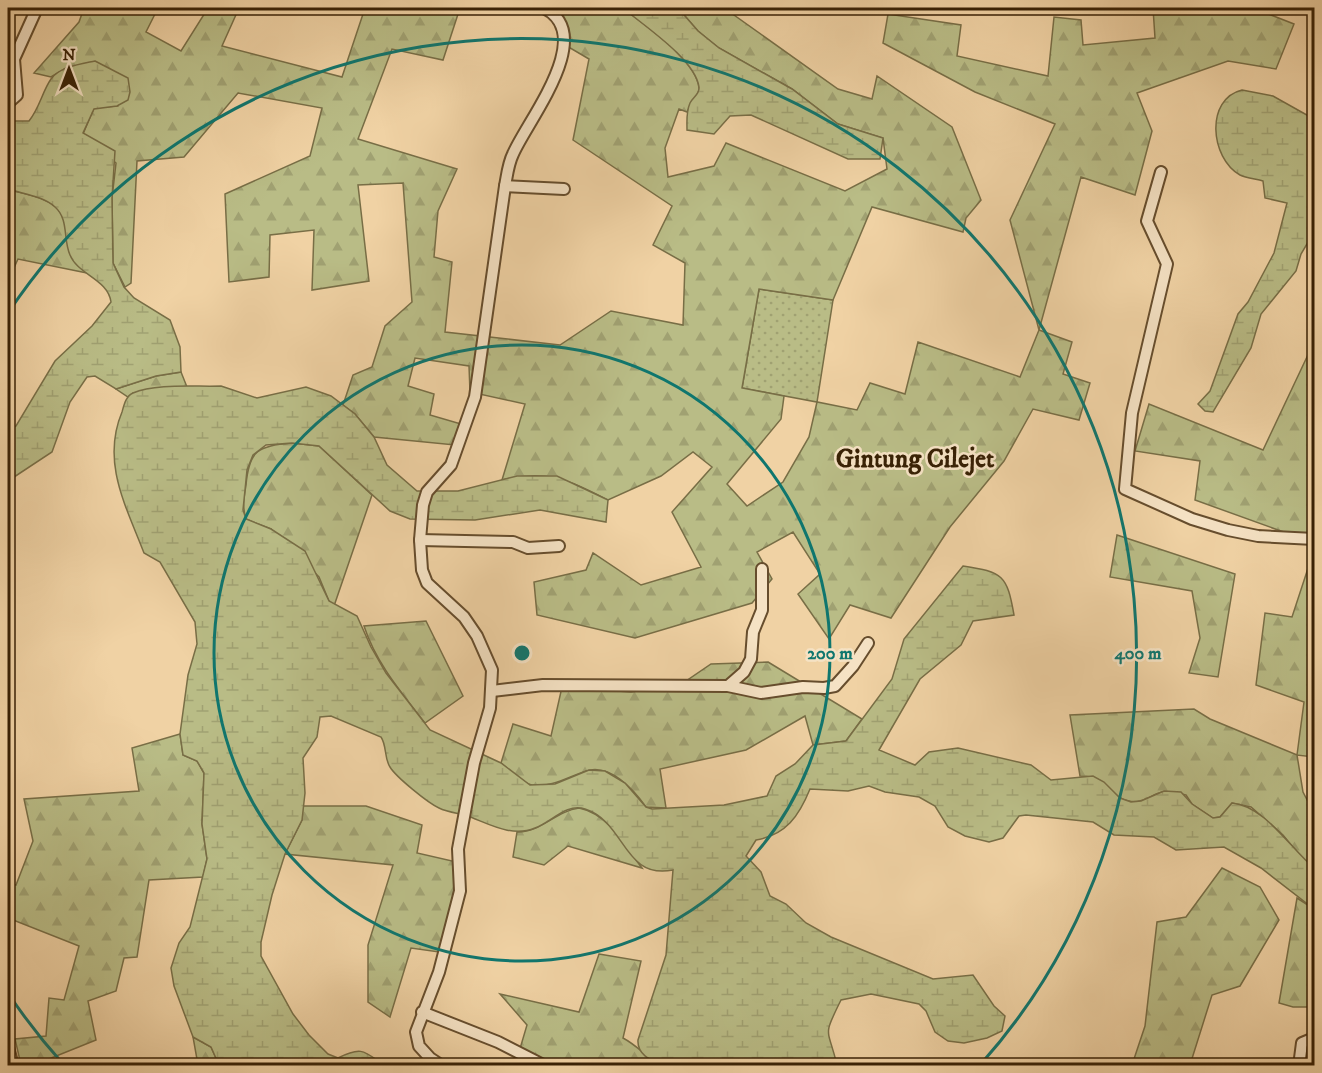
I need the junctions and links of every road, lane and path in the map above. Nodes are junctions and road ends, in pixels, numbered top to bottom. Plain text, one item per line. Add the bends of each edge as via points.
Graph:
1 (37, 8) edge
2 (544, 8) edge
3 (8, 103) edge
4 (1161, 172) dead end
5 (505, 186) junction
6 (564, 189) dead end
7 (1314, 539) edge
8 (420, 540) junction
9 (560, 546) dead end
10 (762, 569) dead end
11 (868, 643) dead end
12 (728, 686) junction
13 (492, 691) junction
14 (422, 1012) junction
15 (1314, 1038) edge
16 (8, 1047) edge
17 (13, 1065) edge
18 (442, 1065) edge
19 (545, 1065) edge
20 (1299, 1065) edge

1 - 3 street via 15,59 17,95
2 - 5 street via 561,23 563,53 543,103 512,154
4 - 7 street via 1147,221 1167,264 1132,413 1125,489 1192,519 1228,530
5 - 6 street
5 - 8 street via 475,397 451,465 427,492
8 - 9 street via 513,542 528,548
8 - 13 street via 427,583 464,617 477,636 492,670
10 - 12 street via 762,610 753,632 751,659 744,672
11 - 12 street via 835,686 761,693
12 - 13 street via 543,685
13 - 14 street via 458,849 460,891 439,972
14 - 18 street via 416,1032 419,1046
14 - 19 street
15 - 20 street via 1302,1043
16 - 17 street

